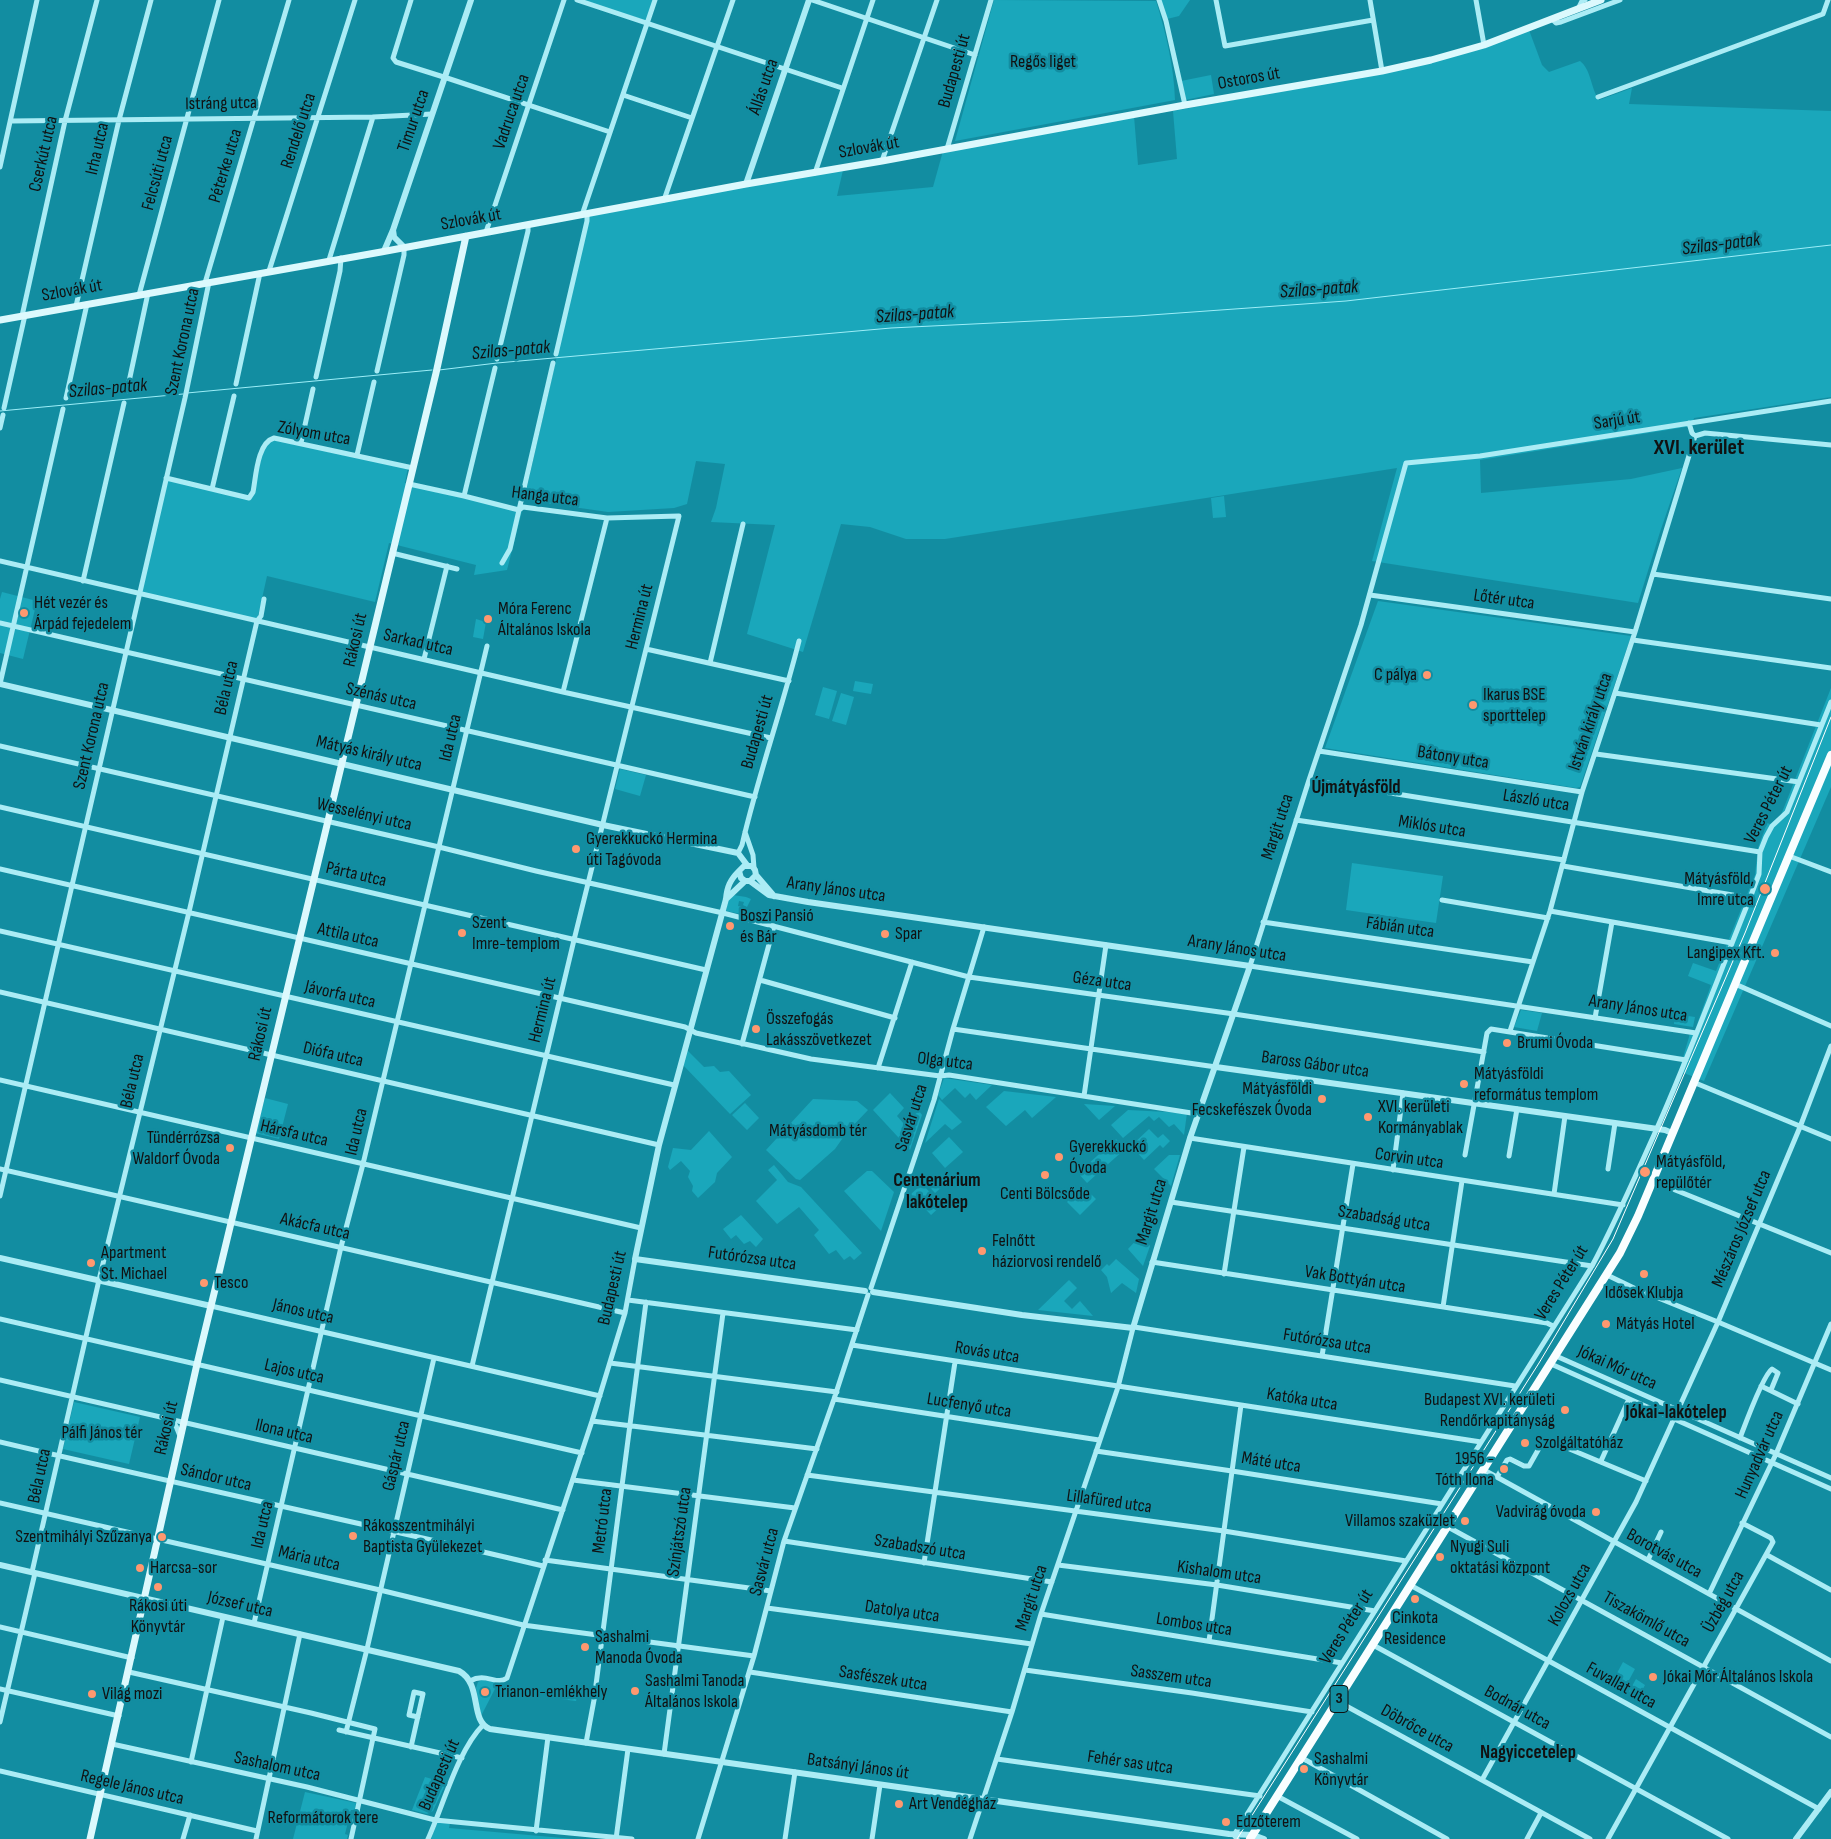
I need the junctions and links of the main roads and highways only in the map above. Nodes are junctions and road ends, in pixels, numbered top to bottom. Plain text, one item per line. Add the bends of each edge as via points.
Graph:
1 (1601, 0) edge
2 (947, 149) joint
3 (466, 236) junction
4 (0, 320) edge
5 (1831, 755) edge
6 (1252, 1837) edge
7 (90, 1839) edge

1 - 2 main road, Ostoros út via 1484,45 1382,71
2 - 3 main road, Szlovák út
3 - 4 main road, Szlovák út
3 - 7 main road, Rákosi út via 197,1364
5 - 6 main road, Veres Péter út / 3 via 1629,1236

